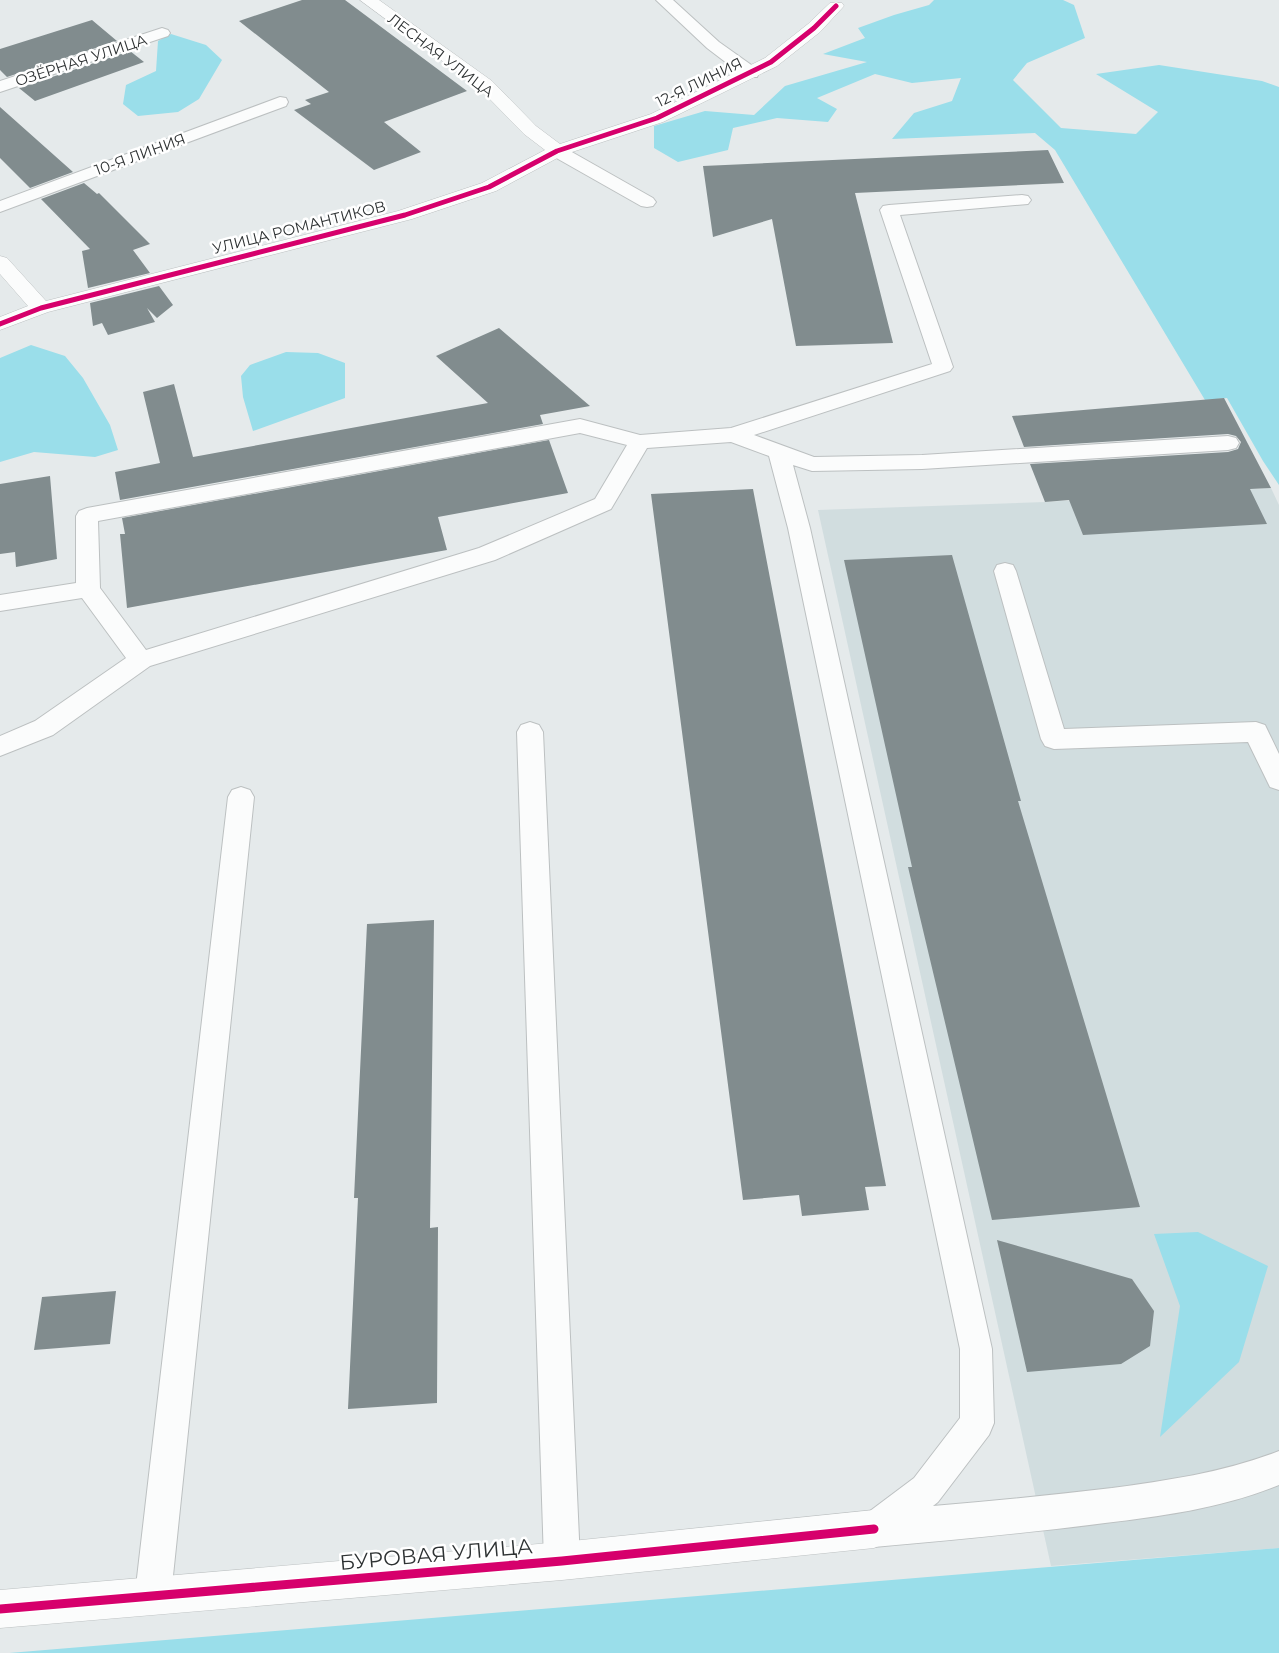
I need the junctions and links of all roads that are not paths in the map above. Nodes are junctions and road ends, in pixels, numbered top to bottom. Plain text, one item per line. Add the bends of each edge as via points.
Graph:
1 (368, 0) edge
2 (664, 0) edge
3 (836, 6) dead end
4 (162, 33) dead end
5 (750, 72) junction
6 (0, 87) edge
7 (280, 102) dead end
8 (557, 151) junction
9 (1022, 200) dead end
10 (648, 202) dead end
11 (0, 207) edge
12 (0, 262) edge
13 (41, 308) junction
14 (0, 324) edge
15 (733, 435) junction
16 (640, 442) junction
17 (1228, 443) dead end
18 (778, 452) junction
19 (1004, 571) dead end
20 (88, 589) junction
21 (0, 604) edge
22 (140, 660) junction
23 (530, 732) dead end
24 (0, 746) edge
25 (1279, 780) edge
26 (241, 797) dead end
27 (1279, 1468) edge
28 (874, 1529) junction
29 (562, 1561) junction
30 (153, 1595) junction
31 (0, 1609) edge

1 - 8 street, ЛЕСНАЯ УЛИЦА via 486,85 530,130
2 - 5 lane via 713,45
3 - 5 street, 12-Я ЛИНИЯ via 786,52
4 - 6 lane, ОЗЁРНАЯ УЛИЦА
5 - 8 street, 12-Я ЛИНИЯ via 657,118
7 - 11 lane, 10-Я ЛИНИЯ
8 - 10 lane
8 - 13 street, УЛИЦА РОМАНТИКОВ via 489,187 405,215
9 - 15 lane via 890,210 942,367
12 - 13 street
13 - 14 street
15 - 16 lane
15 - 18 lane
16 - 20 lane via 580,426 87,516
16 - 22 lane via 603,504 487,554
17 - 18 lane via 858,464 812,464
18 - 28 lane via 801,538 976,1349 977,1423 926,1490
19 - 25 lane via 1054,739 1256,732
20 - 21 lane
20 - 22 lane
22 - 24 lane via 44,728
23 - 29 lane
26 - 30 lane
27 - 28 lane via 1262,1476 1174,1497 1041,1515
28 - 29 street, БУРОВАЯ УЛИЦА
29 - 30 street, БУРОВАЯ УЛИЦА
30 - 31 street, БУРОВАЯ УЛИЦА

